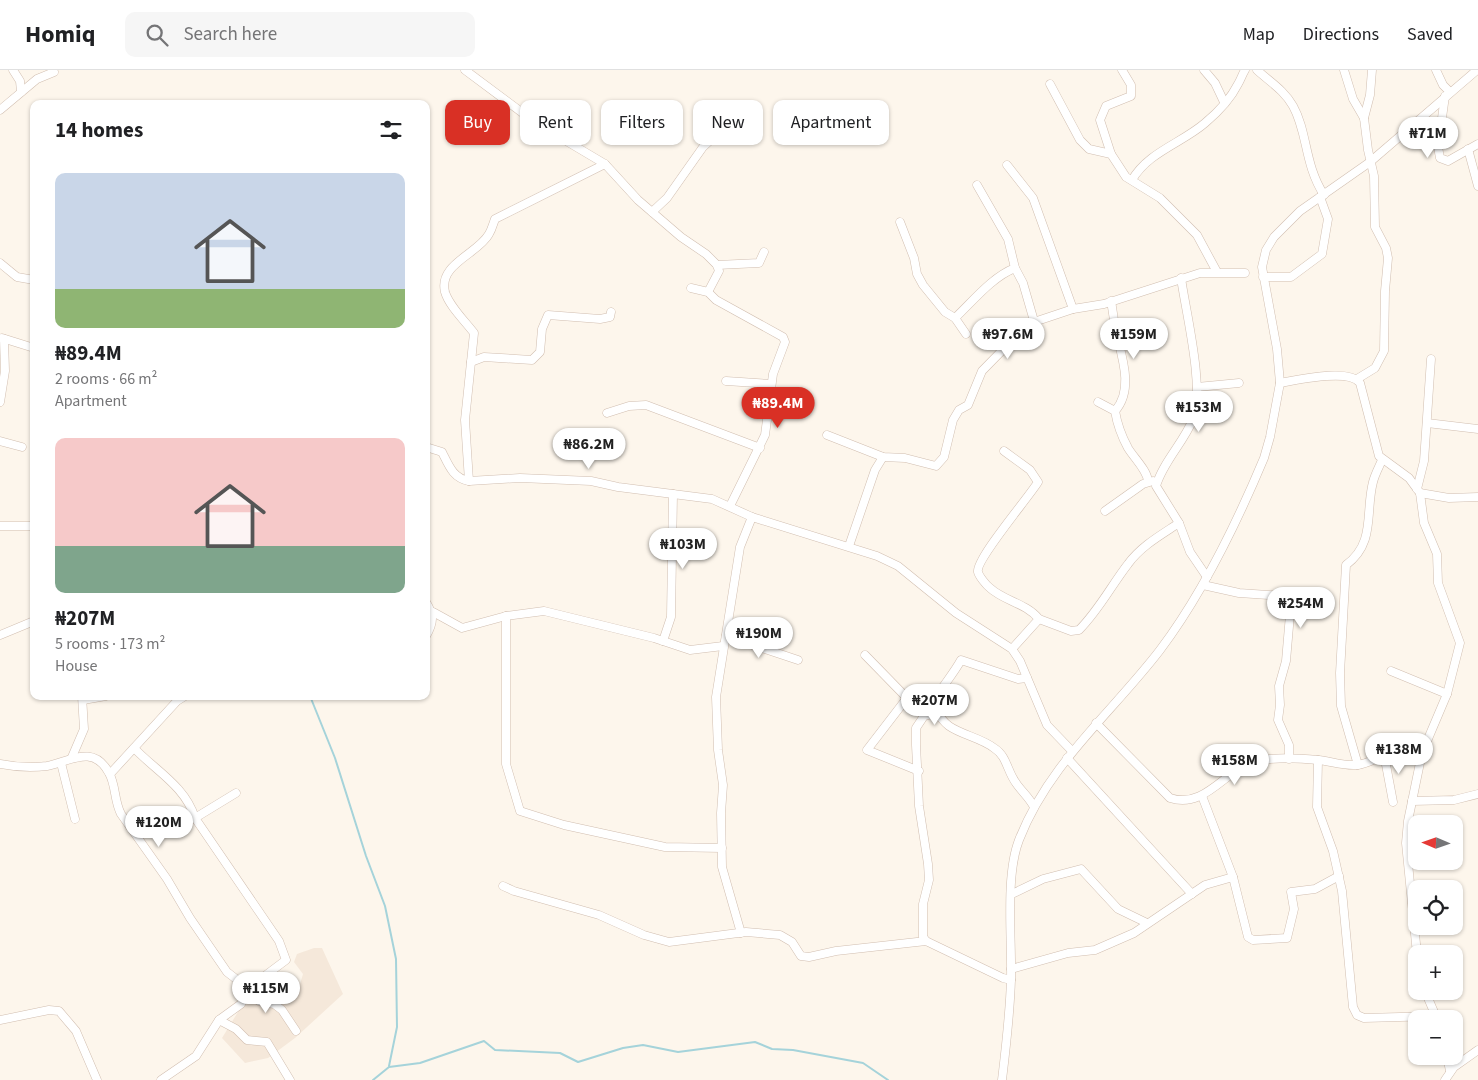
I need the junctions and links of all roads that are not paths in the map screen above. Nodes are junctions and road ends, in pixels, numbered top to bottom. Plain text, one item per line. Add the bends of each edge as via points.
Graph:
1 (13, 70) edge
2 (465, 70) edge
3 (1122, 70) edge
4 (1204, 70) edge
5 (1245, 70) edge
6 (1257, 70) edge
7 (1344, 70) edge
8 (1372, 70) edge
9 (1436, 70) edge
10 (1477, 70) edge
11 (54, 72) dead end
12 (1050, 84) dead end
13 (21, 92) junction
14 (1447, 94) junction
15 (1224, 102) junction
16 (0, 110) edge
17 (1364, 118) junction
18 (1478, 144) edge
19 (705, 145) edge
20 (1468, 150) junction
21 (1111, 154) junction
22 (1370, 162) junction
23 (605, 164) junction
24 (1007, 165) dead end
25 (1132, 180) junction
26 (977, 185) dead end
27 (1478, 186) edge
28 (1322, 196) junction
29 (652, 212) junction
30 (900, 222) dead end
31 (764, 252) dead end
32 (0, 263) edge
33 (718, 265) junction
34 (1015, 268) junction
35 (1216, 272) junction
36 (1245, 273) dead end
37 (1263, 277) junction
38 (1182, 278) junction
39 (30, 279) edge
40 (691, 288) dead end
41 (708, 292) junction
42 (1111, 302) junction
43 (1072, 309) junction
44 (611, 312) dead end
45 (955, 318) junction
46 (1034, 321) junction
47 (966, 334) dead end
48 (2, 338) edge
49 (30, 347) edge
50 (1431, 359) dead end
51 (471, 362) junction
52 (1357, 379) junction
53 (726, 381) dead end
54 (1239, 383) dead end
55 (1280, 383) junction
56 (771, 384) junction
57 (1197, 388) junction
58 (0, 402) edge
59 (1098, 402) dead end
60 (1115, 411) junction
61 (607, 413) dead end
62 (1427, 423) junction
63 (1478, 429) edge
64 (827, 435) dead end
65 (0, 441) edge
66 (22, 447) dead end
67 (430, 448) edge
68 (760, 448) junction
69 (1004, 451) dead end
70 (884, 456) junction
71 (1382, 460) junction
72 (469, 481) junction
73 (1148, 481) junction
74 (1157, 481) junction
75 (1418, 491) junction
76 (673, 494) junction
77 (1478, 497) edge
78 (730, 506) junction
79 (1105, 511) dead end
80 (752, 517) junction
81 (1179, 523) junction
82 (0, 526) edge
83 (30, 526) edge
84 (849, 546) junction
85 (1207, 577) junction
86 (1203, 585) junction
87 (430, 608) edge
88 (433, 612) junction
89 (506, 616) junction
90 (1038, 619) junction
91 (30, 623) edge
92 (430, 628) edge
93 (0, 635) edge
94 (726, 636) junction
95 (663, 641) junction
96 (723, 646) junction
97 (1012, 649) junction
98 (865, 655) dead end
99 (798, 660) dead end
100 (1391, 671) dead end
101 (1027, 678) junction
102 (1447, 694) junction
103 (83, 700) edge
104 (179, 700) edge
105 (929, 714) junction
106 (1096, 723) junction
107 (134, 748) junction
108 (1384, 754) junction
109 (1069, 755) junction
110 (72, 757) junction
111 (1420, 757) junction
112 (1289, 759) junction
113 (1318, 760) junction
114 (61, 763) junction
115 (0, 764) edge
116 (1358, 766) junction
117 (918, 771) junction
118 (110, 774) junction
119 (236, 793) dead end
120 (1478, 794) edge
121 (1202, 796) junction
122 (1412, 801) junction
123 (1393, 802) dead end
124 (1034, 807) junction
125 (195, 818) junction
126 (74, 819) dead end
127 (722, 848) junction
128 (1339, 876) junction
129 (1233, 877) junction
130 (503, 886) dead end
131 (1012, 894) junction
132 (1192, 894) junction
133 (1147, 923) junction
134 (741, 933) junction
135 (926, 941) junction
136 (1416, 945) edge
137 (1011, 969) junction
138 (1011, 980) junction
139 (248, 989) junction
140 (1408, 1017) edge
141 (0, 1020) edge
142 (219, 1020) junction
143 (296, 1030) dead end
144 (1478, 1050) edge
145 (1449, 1065) edge
146 (1450, 1070) junction
147 (97, 1080) edge
148 (161, 1080) edge
149 (290, 1080) edge
150 (1002, 1080) edge
151 (1445, 1080) edge

1 - 13 street via 20,81
2 - 23 street via 536,123
3 - 21 street via 1131,85 1131,96 1106,106 1100,120
4 - 15 street
5 - 15 street via 1231,96
6 - 28 street via 1278,86 1293,106 1312,176
7 - 17 street via 1353,99
8 - 17 street
9 - 14 street
10 - 14 street
11 - 13 street via 37,79
12 - 21 street via 1080,140 1089,149
13 - 16 street
14 - 20 street via 1438,147 1440,158 1448,161
14 - 22 street
15 - 25 street via 1205,123 1153,156
17 - 22 street
18 - 20 street
19 - 29 street via 667,198
20 - 27 street
21 - 25 street via 1126,177
22 - 28 street
22 - 52 street via 1374,176 1375,227 1388,258 1384,351 1375,368
23 - 29 street
23 - 51 street via 494,219 489,234 451,268 444,279 446,293 474,332
24 - 43 street via 1033,198
25 - 35 street via 1160,198 1197,235
26 - 34 street via 1008,239
28 - 37 street via 1300,211 1274,237 1266,250
28 - 37 street via 1328,219 1322,254 1292,277
29 - 33 street
30 - 45 street via 923,285 945,312
31 - 33 street via 759,263
32 - 39 street via 18,276
33 - 41 street via 719,271
34 - 45 street via 1006,271
34 - 46 street via 1024,283
35 - 36 street
35 - 38 street
37 - 55 street
38 - 42 street
38 - 57 street
40 - 41 street
41 - 56 street via 716,300 783,337 785,346
42 - 43 street
42 - 60 street via 1125,373 1124,394
43 - 46 street
44 - 51 street via 610,317 600,319 548,315 542,329 540,352 532,360 484,356
45 - 47 street
46 - 70 street via 982,371 968,405 959,410 953,420 940,464 931,466
48 - 49 street
48 - 58 street via 5,372
50 - 62 street
51 - 72 street via 465,420
52 - 55 street via 1343,375
52 - 71 street
53 - 56 street
54 - 57 street
55 - 85 street via 1264,458
56 - 68 street via 768,422
57 - 74 street via 1193,418
59 - 60 street
60 - 73 street via 1127,445 1148,475
61 - 68 street via 646,405
62 - 63 street
62 - 75 street
64 - 70 street
65 - 66 street
67 - 72 street via 442,452 456,476
68 - 78 street
69 - 90 street via 1030,470 1038,482 994,540 979,565 978,573 989,588 1033,612
70 - 84 street via 875,470
71 - 75 street via 1409,478
71 - 116 street via 1373,482 1366,537 1357,557 1346,565 1344,576 1341,706
72 - 76 street via 520,478 591,481
73 - 74 street
73 - 79 street
74 - 81 street via 1156,486
75 - 77 street via 1445,497
75 - 102 street via 1424,523 1436,554 1438,583 1460,643
76 - 78 street via 712,499
76 - 95 street via 671,617
78 - 80 street
80 - 84 street
80 - 94 street via 740,547
81 - 85 street via 1190,552
81 - 90 street via 1140,550 1101,606 1079,630 1071,631
82 - 83 street
84 - 97 street via 898,566 956,613
85 - 86 street
86 - 106 street via 1160,650
86 - 112 street via 1239,593 1284,596 1291,602 1286,662 1279,686 1278,720 1289,746
87 - 88 street
88 - 89 street via 462,628
88 - 92 street
89 - 95 street via 544,611
89 - 127 street via 506,764 520,811 564,825 665,847
90 - 97 street
91 - 93 street
94 - 96 street
94 - 99 street
95 - 96 street via 690,650
96 - 127 street via 716,696 723,785
97 - 101 street
98 - 117 street via 907,698 867,750
100 - 102 street
101 - 105 street via 1018,679 961,660 950,680 934,697
101 - 109 street via 1047,725
102 - 111 street
103 - 110 street via 84,730
104 - 107 street
105 - 117 street via 916,728
105 - 124 street via 942,717 949,726 1002,753 1016,783
106 - 109 street
106 - 121 street via 1170,798 1182,801
107 - 118 street
107 - 125 street via 184,794
108 - 111 street via 1404,752
108 - 116 street
108 - 123 street
109 - 124 street
109 - 132 street
110 - 114 street
110 - 118 street via 88,756 97,760
111 - 122 street
112 - 113 street
112 - 121 street via 1248,763
113 - 116 street
113 - 128 street via 1317,807
114 - 115 street via 20,767
114 - 126 street
117 - 135 street via 928,872 923,919
118 - 139 street via 121,814 228,972
119 - 125 street
120 - 122 street via 1454,800
121 - 129 street
122 - 136 street via 1406,843
124 - 131 street via 1019,841 1011,874
125 - 139 street via 284,951 286,960
127 - 134 street via 722,867
128 - 129 street via 1316,889 1291,892 1294,909 1286,938 1253,940 1248,937
128 - 140 street via 1353,1006 1357,1015 1364,1018
129 - 132 street via 1205,885
130 - 134 street via 599,915 669,942
131 - 133 street via 1043,879 1081,869 1118,909
131 - 137 street
132 - 133 street
133 - 137 street via 1134,933 1095,950 1068,953
134 - 135 street via 780,935 792,942 800,956 809,957 836,950
135 - 138 street
137 - 138 street
138 - 150 street
139 - 142 street via 241,1004
139 - 143 street via 259,1001 274,1004 282,1010
141 - 147 street via 58,1011 76,1031
142 - 148 street via 196,1056
142 - 149 street via 247,1040 267,1042
144 - 146 street
145 - 146 street
146 - 151 street

